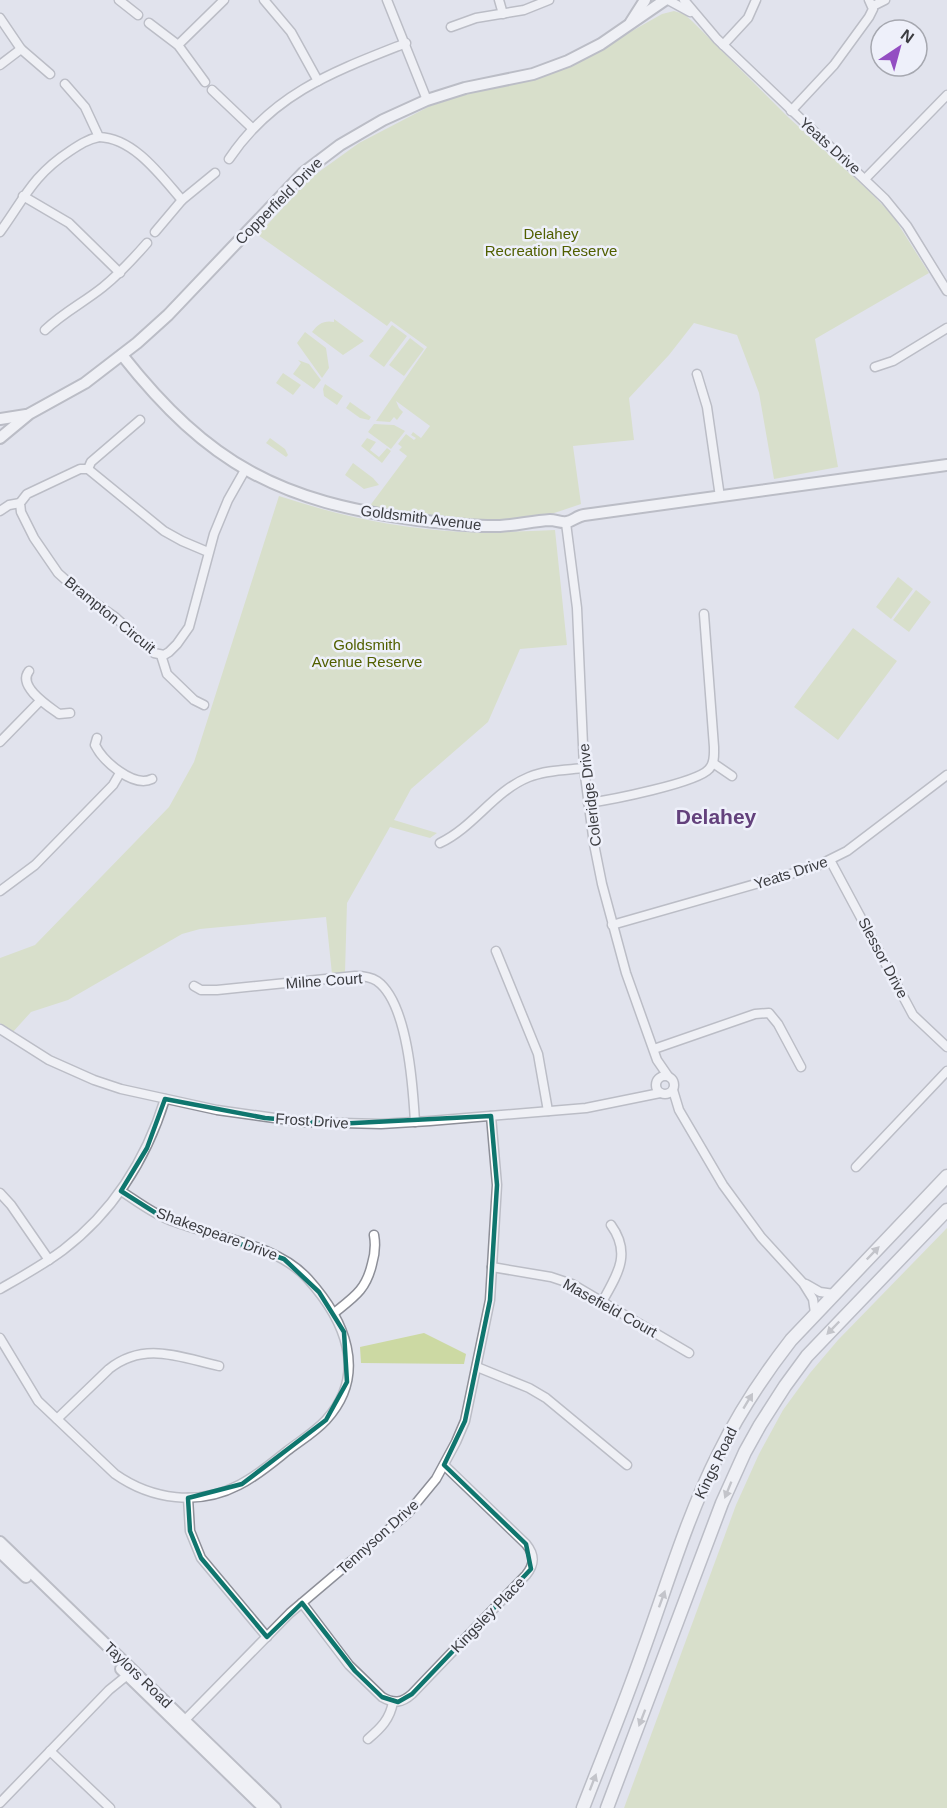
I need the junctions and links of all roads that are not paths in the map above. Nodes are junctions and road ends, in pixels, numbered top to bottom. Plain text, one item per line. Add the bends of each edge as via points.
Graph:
1 (119, 0) edge
2 (224, 0) edge
3 (264, 0) edge
4 (387, 0) edge
5 (499, 0) edge
6 (549, 0) edge
7 (645, 0) edge
8 (665, 0) edge
9 (684, 0) edge
10 (756, 0) edge
11 (885, 0) edge
12 (871, 3) edge
13 (503, 14) junction
14 (138, 15) dead end
15 (696, 15) junction
16 (0, 18) edge
17 (631, 22) junction
18 (149, 23) dead end
19 (451, 27) dead end
20 (406, 43) junction
21 (178, 45) junction
22 (723, 45) junction
23 (21, 49) junction
24 (0, 66) edge
25 (50, 74) dead end
26 (318, 81) junction
27 (205, 82) dead end
28 (65, 84) dead end
29 (212, 90) dead end
30 (947, 95) edge
31 (428, 100) junction
32 (791, 111) junction
33 (252, 128) junction
34 (99, 137) junction
35 (229, 159) dead end
36 (215, 173) dead end
37 (865, 179) junction
38 (24, 196) junction
39 (182, 200) junction
40 (0, 232) edge
41 (155, 232) dead end
42 (147, 243) dead end
43 (120, 273) junction
44 (947, 291) edge
45 (947, 328) edge
46 (45, 330) dead end
47 (122, 355) junction
48 (875, 367) dead end
49 (697, 374) dead end
50 (29, 414) junction
51 (0, 419) edge
52 (140, 420) dead end
53 (0, 438) edge
54 (947, 465) edge
55 (88, 469) junction
56 (245, 470) junction
57 (720, 497) junction
58 (20, 503) junction
59 (0, 511) edge
60 (566, 523) junction
61 (208, 552) junction
62 (704, 614) dead end
63 (160, 655) junction
64 (28, 671) dead end
65 (40, 701) junction
66 (204, 705) dead end
67 (70, 713) dead end
68 (97, 738) dead end
69 (0, 742) edge
70 (713, 764) junction
71 (584, 768) junction
72 (120, 773) junction
73 (947, 775) edge
74 (732, 776) dead end
75 (152, 779) dead end
76 (588, 803) junction
77 (440, 843) dead end
78 (830, 860) junction
79 (0, 891) edge
80 (612, 925) junction
81 (496, 951) dead end
82 (194, 986) dead end
83 (0, 1029) edge
84 (947, 1047) edge
85 (654, 1049) junction
86 (801, 1067) dead end
87 (947, 1071) edge
88 (663, 1086) junction
89 (165, 1099) junction
90 (548, 1111) junction
91 (491, 1116) junction
92 (415, 1122) junction
93 (856, 1167) dead end
94 (947, 1176) edge
95 (121, 1191) junction
96 (0, 1193) edge
97 (947, 1210) edge
98 (611, 1225) dead end
99 (374, 1235) dead end
100 (49, 1260) junction
101 (492, 1267) junction
102 (803, 1282) junction
103 (0, 1289) edge
104 (834, 1294) junction
105 (602, 1302) junction
106 (334, 1312) junction
107 (815, 1313) junction
108 (0, 1338) edge
109 (689, 1353) dead end
110 (219, 1366) dead end
111 (477, 1367) junction
112 (57, 1419) junction
113 (444, 1465) junction
114 (627, 1465) dead end
115 (188, 1498) junction
116 (0, 1542) edge
117 (0, 1552) edge
118 (302, 1603) junction
119 (267, 1637) junction
120 (127, 1670) junction
121 (393, 1702) junction
122 (182, 1723) junction
123 (368, 1739) dead end
124 (51, 1751) junction
125 (0, 1803) edge
126 (110, 1808) edge
127 (264, 1808) edge
128 (275, 1808) edge
129 (583, 1808) edge
130 (607, 1808) edge

1 - 14 street
2 - 21 street
3 - 26 street via 291,32
4 - 20 street
5 - 13 street
6 - 13 street
7 - 17 street, Copperfield Drive
8 - 15 street, Yeats Drive
8 - 17 street, Copperfield Drive
9 - 15 street, Yeats Drive
10 - 22 street via 748,18
11 - 12 street
12 - 32 street via 869,17 841,56
13 - 19 street
15 - 22 street, Yeats Drive
16 - 23 street
17 - 31 street, Copperfield Drive via 590,50 557,66
18 - 21 street
20 - 26 street
20 - 31 street
21 - 27 street
22 - 32 street, Yeats Drive
23 - 24 street
23 - 25 street
26 - 33 street via 280,103
28 - 34 street via 85,107
29 - 33 street
30 - 37 street
31 - 47 street, Copperfield Drive via 352,137 313,164 168,315
32 - 37 street, Yeats Drive
33 - 35 street
34 - 38 street via 62,156
34 - 39 street via 116,140 144,158
36 - 39 street
37 - 44 street, Yeats Drive via 907,226
38 - 40 street
38 - 43 street via 69,223
39 - 41 street
42 - 43 street
43 - 46 street
45 - 48 street via 893,361
47 - 50 street, Copperfield Drive via 68,394
47 - 56 street, Goldsmith Avenue via 187,427
49 - 57 street via 707,407
50 - 51 street, Copperfield Drive
50 - 53 street, Copperfield Drive
52 - 55 street via 91,462
54 - 57 street, Goldsmith Avenue
55 - 58 street via 46,484 24,496
55 - 61 street via 164,531
56 - 60 street, Goldsmith Avenue via 322,502 386,516 481,526 552,520
56 - 61 street, Brampton Circuit via 222,513
57 - 60 street, Goldsmith Avenue via 584,514
58 - 59 street
58 - 63 street, Brampton Circuit via 34,538 58,573
60 - 71 street, Coleridge Drive via 580,638
61 - 63 street, Brampton Circuit via 189,627 169,652
62 - 70 street
63 - 66 street via 166,675
64 - 65 street via 25,681
65 - 67 street via 59,714
65 - 69 street
68 - 72 street via 98,752
70 - 74 street
70 - 76 street via 700,776 636,795
71 - 76 street, Coleridge Drive
71 - 77 street via 540,773 519,781 461,831
72 - 75 street via 140,780
72 - 79 street via 35,865
73 - 78 street, Yeats Drive
76 - 80 street, Coleridge Drive
78 - 80 street, Yeats Drive via 802,872
78 - 84 street, Slessor Drive via 914,1015
80 - 85 street, Coleridge Drive
81 - 90 street via 538,1054
82 - 92 street, Milne Court via 217,990 355,976 376,980 388,993 408,1048
83 - 89 street, Frost Drive via 71,1071
85 - 86 street via 769,1013
85 - 88 street, Coleridge Drive
87 - 93 street
88 - 90 street, Frost Drive via 604,1105
88 - 102 street, Coleridge Drive via 737,1206
89 - 92 street, Frost Drive via 303,1122
89 - 95 street via 147,1148
90 - 91 street, Frost Drive
91 - 92 street, Frost Drive
91 - 101 street, Tennyson Drive via 497,1185
104 -> 94 main road, Kings Road
95 - 100 street via 86,1231
95 - 106 street, Shakespeare Drive via 162,1217 284,1259 308,1279
96 - 100 street
97 -> 130 main road, Kings Road via 807,1356 760,1425 722,1503
98 - 105 street via 619,1240 621,1261
99 - 106 street via 376,1250 368,1281
100 - 103 street
101 - 105 street, Masefield Court via 550,1277 572,1284
101 - 111 street, Tennyson Drive
102 - 104 street, Coleridge Drive via 820,1292
102 - 107 street, Coleridge Drive via 813,1299
104 - 107 main road, Kings Road
105 - 109 street, Masefield Court
106 - 115 street, Shakespeare Drive via 344,1332 349,1369 344,1392 331,1414 242,1484 217,1494
129 -> 107 main road, Kings Road via 718,1453 771,1366
108 - 112 street, Shakespeare Drive via 30,1391
110 - 112 street via 164,1353 137,1354 109,1369
111 - 113 street, Tennyson Drive via 465,1421
111 - 114 street via 546,1398
112 - 115 street, Shakespeare Drive via 126,1482 152,1493
113 - 118 street, Tennyson Drive via 408,1513
113 - 121 street, Kingsley Place via 526,1544 533,1561 526,1575 412,1694
115 - 119 street via 190,1531 201,1558
116 - 120 street, Taylors Road
117 - 120 street, Taylors Road
118 - 119 street, Tennyson Drive
118 - 121 street via 349,1665 382,1697
119 - 122 street, Tennyson Drive
120 - 122 street, Taylors Road
120 - 124 street
121 - 123 street via 389,1718
122 - 127 street, Taylors Road
122 - 128 street, Taylors Road
124 - 125 street
124 - 126 street

